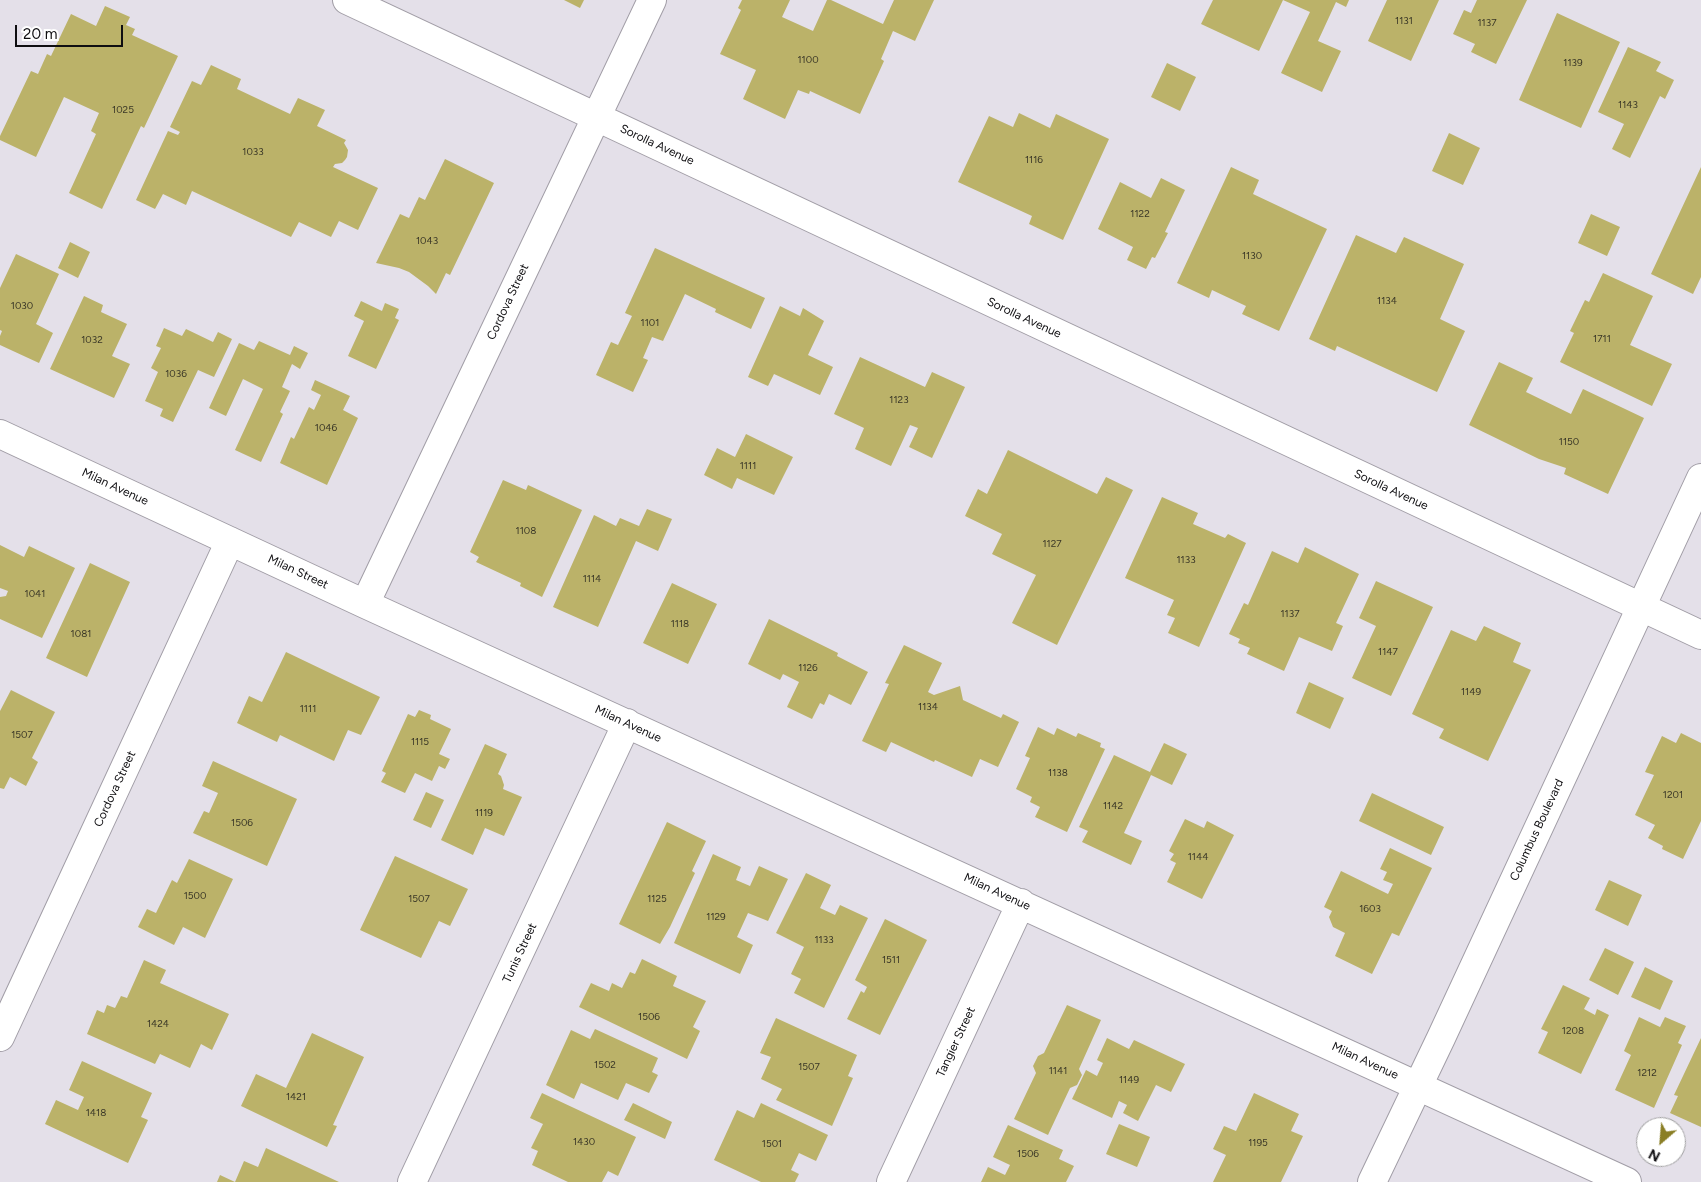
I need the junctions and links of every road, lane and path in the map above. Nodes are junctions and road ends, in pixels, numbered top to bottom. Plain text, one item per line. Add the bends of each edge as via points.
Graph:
1 (347, 0) edge
2 (652, 0) edge
3 (597, 117) junction
4 (0, 434) edge
5 (1701, 478) edge
6 (230, 541) junction
7 (365, 604) junction
8 (1640, 607) junction
9 (1701, 635) edge
10 (628, 723) junction
11 (1021, 903) junction
12 (0, 1038) edge
13 (1418, 1086) junction
14 (412, 1182) edge
15 (890, 1182) edge
16 (1372, 1182) edge
17 (1627, 1182) edge

1 - 3 street, Sorolla Avenue
2 - 3 street, Cordova Street
3 - 7 street, Cordova Street
3 - 8 street, Sorolla Avenue
4 - 6 street, Milan Avenue
5 - 8 street, Columbus Boulevard
6 - 7 street, Milan Street
6 - 12 street, Cordova Street
7 - 10 street, Milan Avenue
8 - 9 street, Sorolla Avenue
8 - 13 street, Columbus Boulevard
10 - 11 street, Milan Avenue
10 - 14 street, Tunis Street
11 - 13 street, Milan Avenue
11 - 15 street, Tangier Street
13 - 16 street, Columbus Boulevard
13 - 17 street, Milan Avenue

